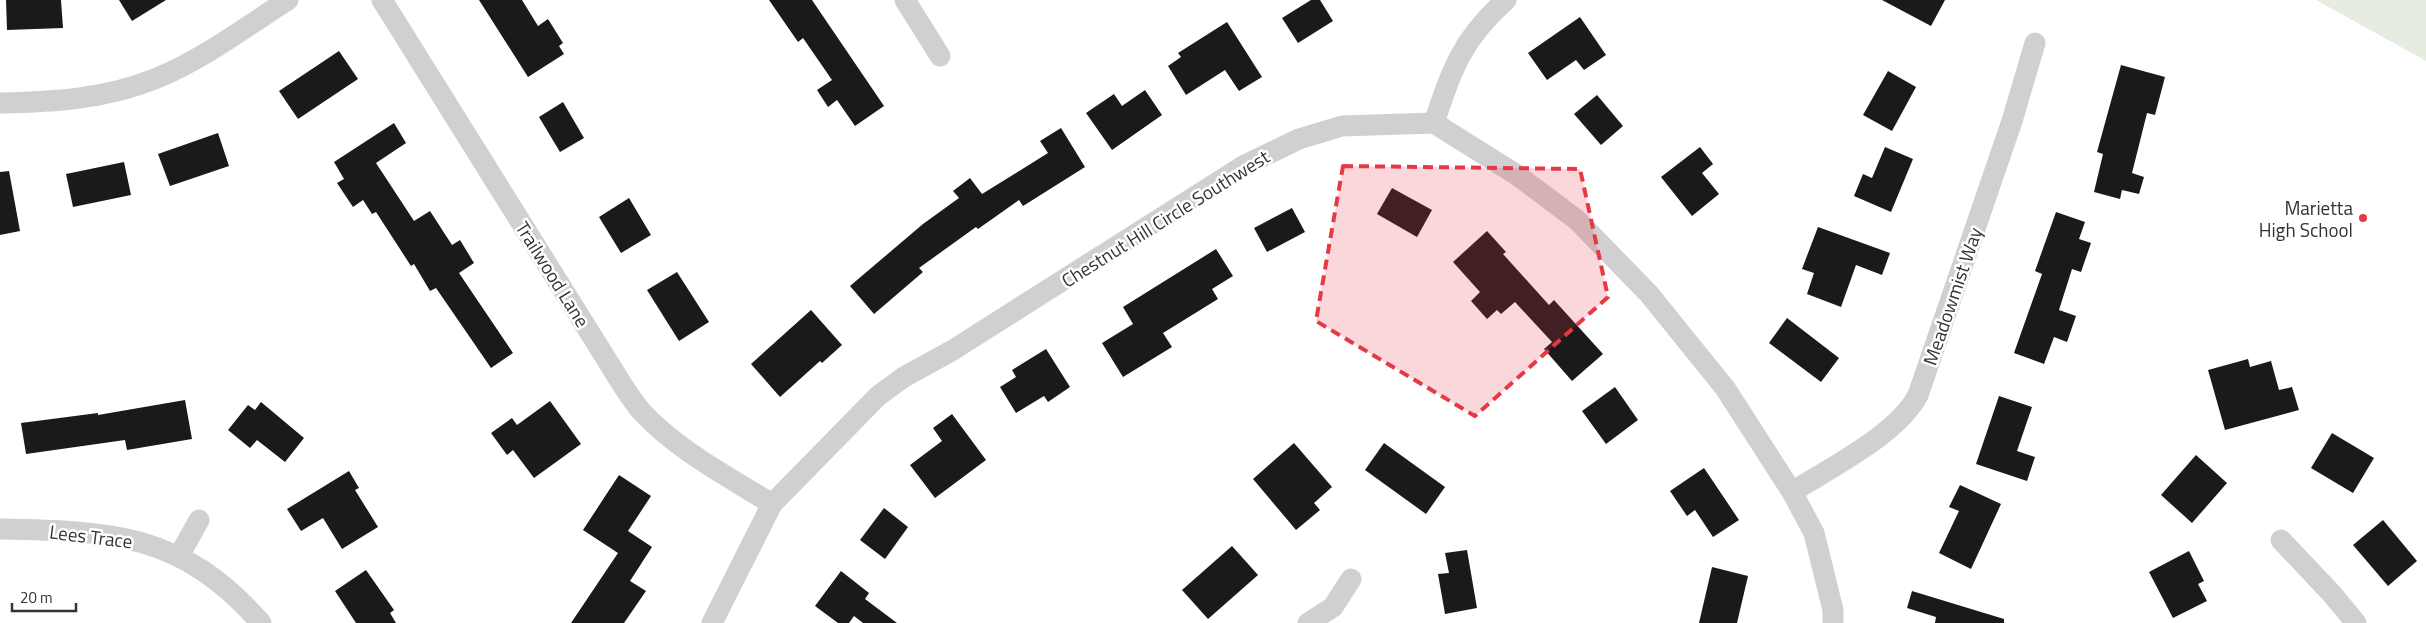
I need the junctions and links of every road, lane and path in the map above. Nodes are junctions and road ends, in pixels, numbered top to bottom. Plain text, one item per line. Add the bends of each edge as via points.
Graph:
1 (288, 0) edge
2 (382, 0) edge
3 (905, 0) edge
4 (1506, 0) edge
5 (2035, 43) dead end
6 (940, 56) dead end
7 (0, 103) edge
8 (1434, 123) junction
9 (1792, 492) junction
10 (772, 504) junction
11 (199, 520) dead end
12 (0, 529) edge
13 (2281, 540) dead end
14 (179, 556) junction
15 (1351, 579) dead end
16 (261, 623) edge
17 (712, 623) edge
18 (1308, 623) edge
19 (1832, 623) edge
20 (2356, 623) edge

1 - 7 street via 186,64 144,83 82,99
2 - 10 street, Trailwood Lane via 640,410 696,456
3 - 6 street
4 - 8 street via 1468,40 1452,68
5 - 9 street, Meadowmist Way via 1911,409 1887,430
8 - 9 street via 1518,175 1577,220 1642,287 1725,388
8 - 10 street, Chestnut Hill Circle Southwest via 1342,126 1299,138 1243,166 953,350 904,377 878,396
9 - 19 street via 1814,533 1833,610
10 - 17 street, Chestnut Hill Circle Southwest
11 - 14 street
12 - 14 street, Lees Trace via 108,534 143,542
13 - 20 street
14 - 16 street, Lees Trace via 214,578 243,602
15 - 18 street via 1333,607

